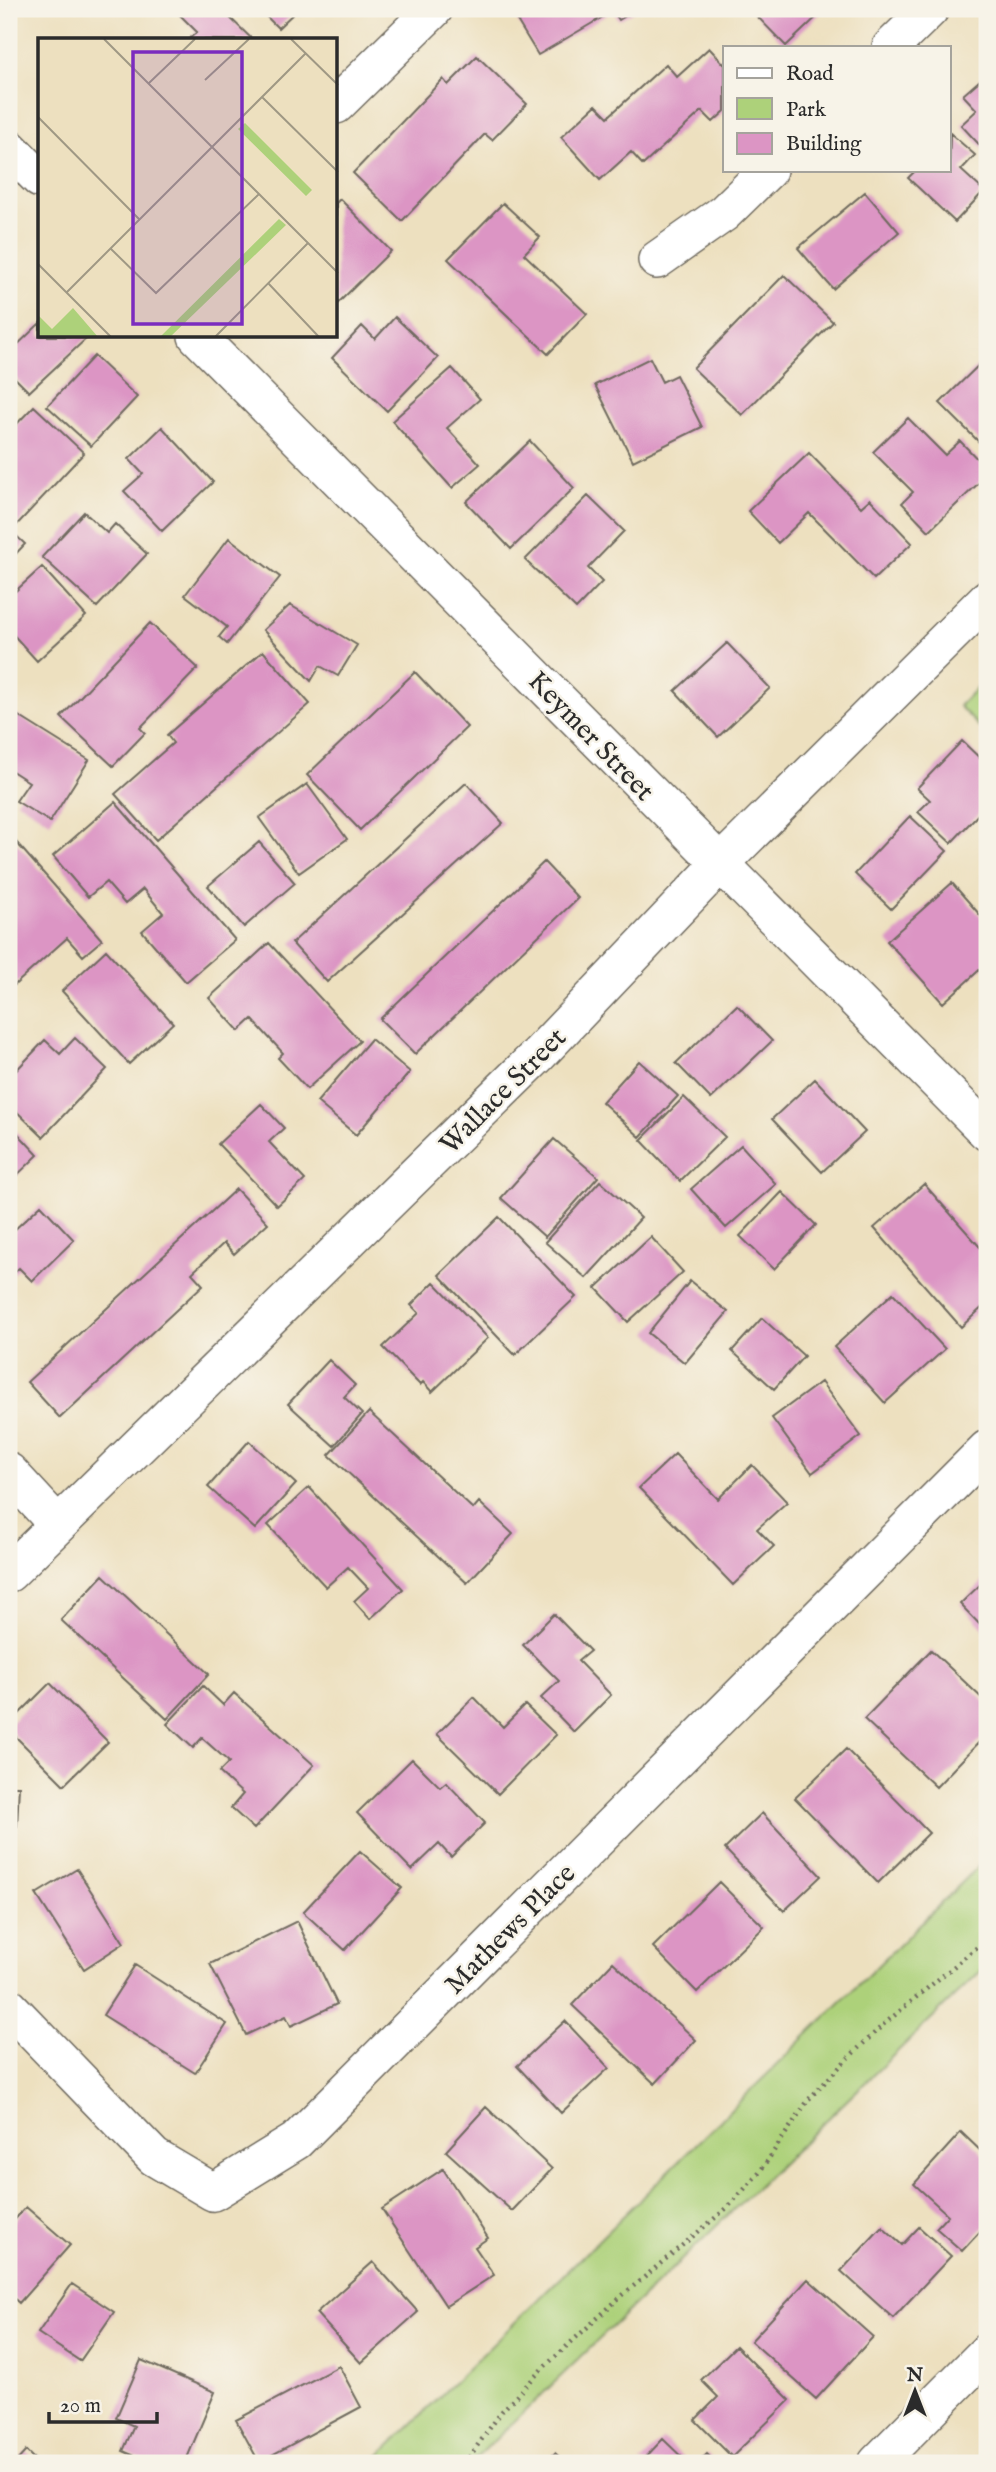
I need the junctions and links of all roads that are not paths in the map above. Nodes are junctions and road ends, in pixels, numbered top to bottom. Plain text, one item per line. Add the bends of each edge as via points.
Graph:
1 (434, 9) edge
2 (930, 9) edge
3 (892, 46) edge
4 (338, 103) edge
5 (9, 148) edge
6 (766, 172) edge
7 (38, 177) edge
8 (657, 260) dead end
9 (199, 338) edge
10 (987, 599) edge
11 (719, 865) junction
12 (987, 1132) edge
13 (987, 1450) edge
14 (9, 1472) edge
15 (58, 1525) junction
16 (9, 1573) edge
17 (9, 2007) edge
18 (987, 2352) edge
19 (877, 2463) edge

1 - 4 street
2 - 3 street
5 - 7 street
6 - 8 street via 724,213
9 - 11 street, Keymer Street
10 - 11 street, Wallace Street
11 - 12 street, Keymer Street
11 - 15 street, Wallace Street via 519,1073
13 - 17 street, Mathews Place via 296,2141 213,2192 154,2157
14 - 15 street
15 - 16 street, Wallace Street
18 - 19 street

